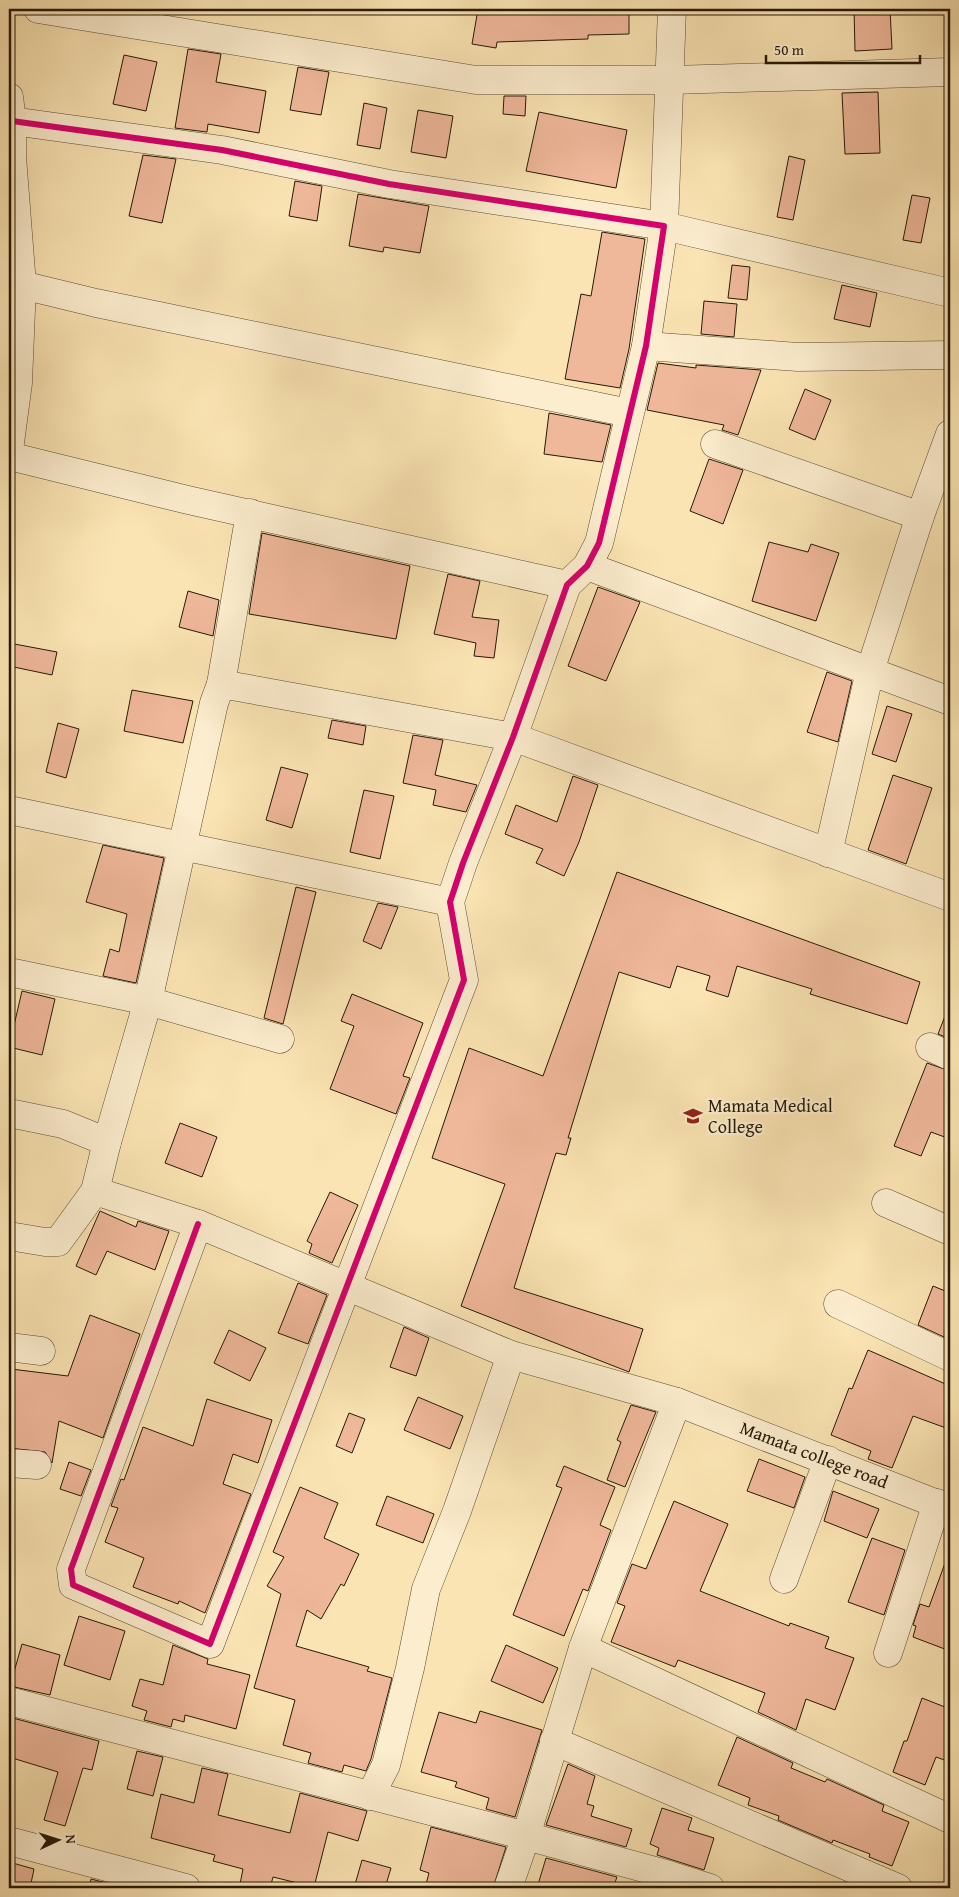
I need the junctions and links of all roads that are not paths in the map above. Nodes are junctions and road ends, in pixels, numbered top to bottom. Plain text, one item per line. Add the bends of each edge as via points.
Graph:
1 (38, 9) edge
2 (672, 9) edge
3 (950, 72) edge
4 (671, 80) junction
5 (11, 109) edge
6 (10, 157) edge
7 (664, 226) junction
8 (22, 285) junction
9 (950, 293) edge
10 (646, 346) junction
11 (950, 355) edge
12 (629, 413) junction
13 (950, 434) edge
14 (715, 444) dead end
15 (9, 450) edge
16 (9, 456) edge
17 (250, 513) junction
18 (920, 516) junction
19 (587, 566) junction
20 (567, 585) junction
21 (870, 671) junction
22 (221, 684) junction
23 (950, 701) edge
24 (513, 737) junction
25 (9, 810) edge
26 (182, 847) junction
27 (828, 853) junction
28 (950, 897) edge
29 (450, 902) junction
30 (9, 972) edge
31 (148, 1001) junction
32 (280, 1038) dead end
33 (9, 1113) edge
34 (107, 1142) junction
35 (95, 1191) junction
36 (886, 1203) dead end
37 (198, 1224) junction
38 (950, 1231) edge
39 (9, 1236) edge
40 (349, 1286) junction
41 (838, 1304) dead end
42 (9, 1347) edge
43 (41, 1351) dead end
44 (511, 1355) junction
45 (950, 1357) edge
46 (677, 1402) junction
47 (828, 1460) junction
48 (9, 1463) edge
49 (36, 1465) dead end
50 (944, 1506) edge
51 (784, 1579) dead end
52 (583, 1648) junction
53 (888, 1653) dead end
54 (9, 1701) edge
55 (554, 1742) junction
56 (370, 1796) junction
57 (950, 1820) edge
58 (526, 1836) junction
59 (9, 1842) edge
60 (186, 1888) edge
61 (508, 1888) edge
62 (710, 1888) edge
63 (898, 1888) edge

1 - 4 street via 476,80
2 - 4 street
3 - 4 street
4 - 7 street
5 - 6 street
5 - 7 street via 389,184
6 - 8 street
7 - 9 street
7 - 10 street
8 - 12 street
8 - 15 street via 18,383
10 - 11 street via 798,358
10 - 12 street
12 - 19 street via 599,543
13 - 18 street
14 - 18 street
16 - 17 street
17 - 20 street
17 - 22 street
18 - 21 street
19 - 20 street
19 - 21 street
20 - 24 street
21 - 23 street
21 - 27 street
22 - 24 street
22 - 26 street
24 - 27 street
24 - 29 street
25 - 26 street
26 - 29 street
26 - 31 street
27 - 28 street
29 - 40 street via 464,980
30 - 31 street
31 - 32 street
31 - 34 street
33 - 34 street via 63,1124
34 - 35 street
35 - 37 street, Mamata college road
35 - 39 street via 58,1242
36 - 38 street
37 - 40 street, Mamata college road
37 - 40 street via 71,1569 72,1585 174,1630 210,1644
40 - 44 street, Mamata college road
41 - 45 street
42 - 43 street
44 - 46 street, Mamata college road
44 - 56 street via 426,1589 386,1765
46 - 47 street, Mamata college road
46 - 52 street
47 - 50 street, Mamata college road
47 - 51 street
48 - 49 street
50 - 53 street
52 - 55 street
52 - 57 street
54 - 56 street
55 - 58 street
55 - 63 street
56 - 58 street
58 - 61 street
58 - 62 street
59 - 60 street

